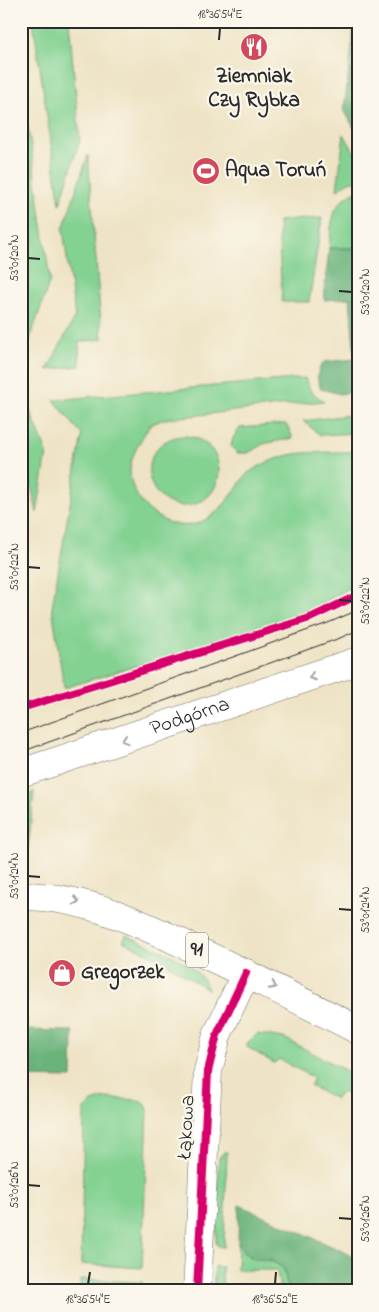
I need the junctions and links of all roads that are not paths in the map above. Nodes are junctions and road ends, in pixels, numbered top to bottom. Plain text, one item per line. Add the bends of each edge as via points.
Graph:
1 (358, 661) edge
2 (21, 773) edge
3 (23, 894) edge
4 (246, 973) junction
5 (358, 1030) edge
6 (197, 1291) edge

1 -> 2 main road, Podgórna
3 -> 4 main road, 91 via 94,905 134,920
4 -> 5 main road, 91
4 - 6 main road, Łąkowa via 217,1035 208,1071

